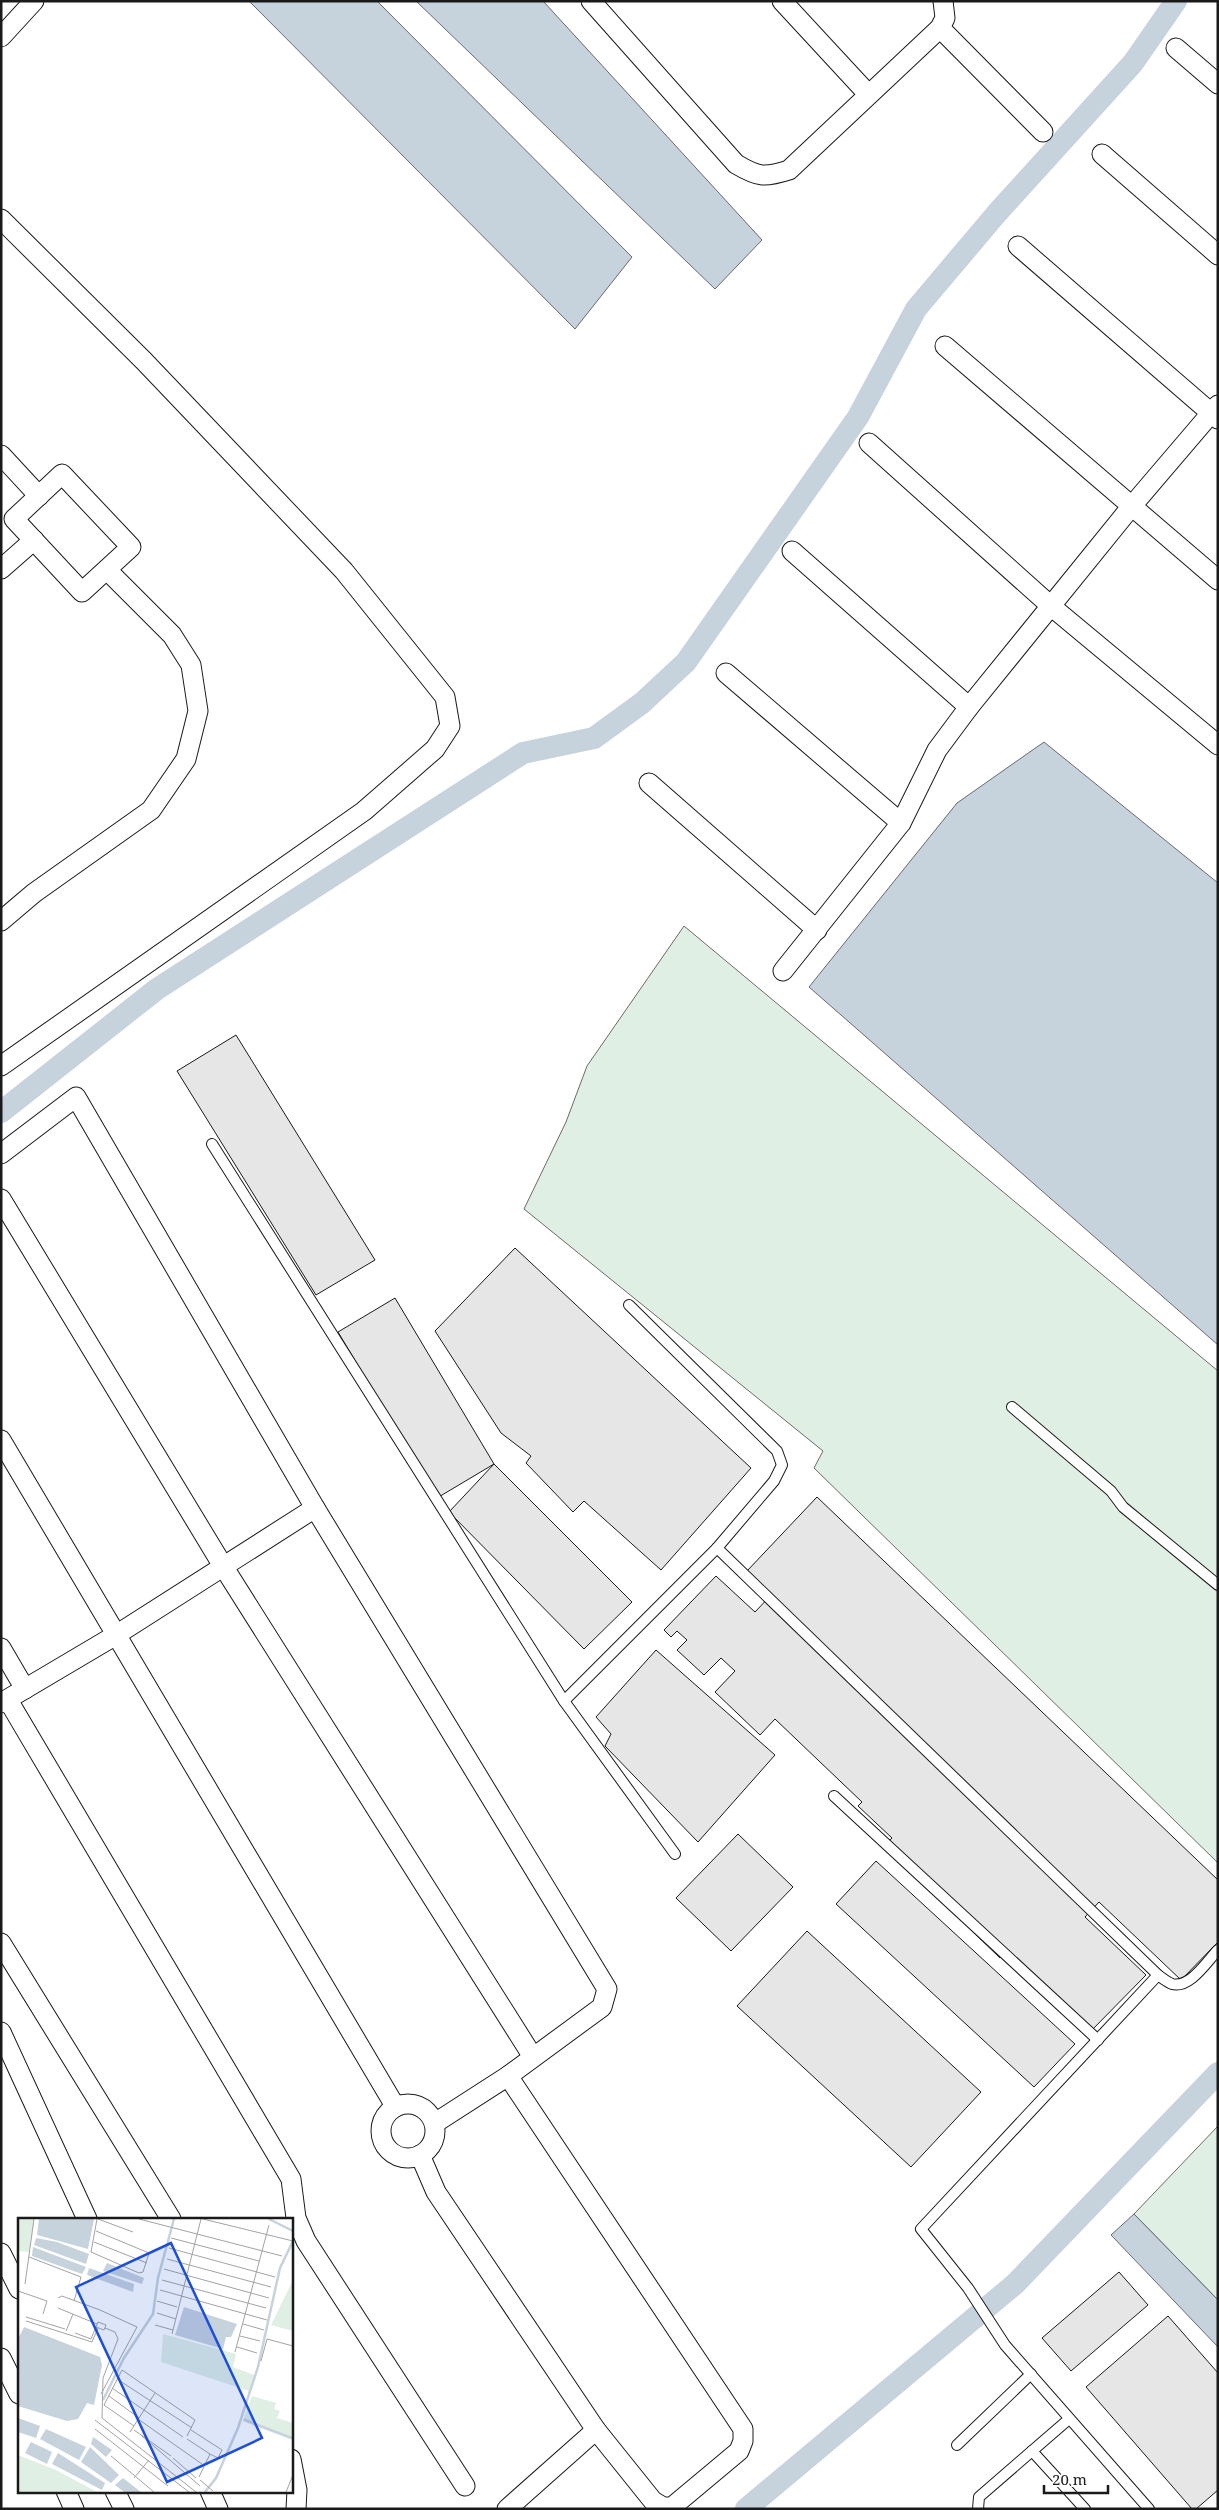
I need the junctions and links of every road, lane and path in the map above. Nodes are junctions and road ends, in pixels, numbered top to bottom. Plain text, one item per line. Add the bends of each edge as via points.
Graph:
1 (34, 1) edge
2 (591, 1) edge
3 (782, 1) edge
4 (943, 1) edge
5 (940, 28) junction
6 (1, 37) edge
7 (1176, 48) dead end
8 (1218, 84) edge
9 (868, 94) junction
10 (1043, 132) dead end
11 (1102, 154) dead end
12 (1, 219) edge
13 (1018, 246) dead end
14 (1218, 255) edge
15 (945, 346) dead end
16 (1216, 412) edge
17 (869, 443) dead end
18 (1, 455) edge
19 (39, 496) junction
20 (1131, 507) junction
21 (8, 525) edge
22 (34, 540) junction
23 (792, 550) dead end
24 (1, 569) edge
25 (106, 570) junction
26 (1218, 580) edge
27 (1052, 606) junction
28 (726, 673) dead end
29 (969, 707) junction
30 (1218, 745) edge
31 (649, 783) dead end
32 (901, 823) junction
33 (1, 921) edge
34 (817, 930) junction
35 (783, 971) dead end
36 (1, 1066) edge
37 (212, 1144) dead end
38 (1, 1154) edge
39 (1, 1199) edge
40 (629, 1305) dead end
41 (1012, 1407) dead end
42 (1, 1440) edge
43 (315, 1508) junction
44 (717, 1548) junction
45 (223, 1566) junction
46 (1218, 1586) edge
47 (116, 1635) junction
48 (1, 1648) edge
49 (25, 1689) junction
50 (564, 1701) junction
51 (4, 1702) edge
52 (834, 1796) dead end
53 (675, 1854) dead end
54 (1, 1943) edge
55 (1218, 1950) edge
56 (1158, 1975) junction
57 (1, 2032) edge
58 (1098, 2040) junction
59 (533, 2057) junction
60 (508, 2076) junction
61 (395, 2106) junction
62 (434, 2123) junction
63 (420, 2155) junction
64 (87, 2218) edge
65 (170, 2218) edge
66 (294, 2219) edge
67 (1, 2252) edge
68 (18, 2287) edge
69 (1, 2358) edge
70 (1031, 2374) junction
71 (18, 2392) edge
72 (1069, 2419) junction
73 (596, 2430) junction
74 (957, 2445) dead end
75 (1032, 2451) junction
76 (292, 2464) edge
77 (465, 2486) dead end
78 (66, 2492) edge
79 (116, 2492) edge
80 (210, 2492) edge
81 (74, 2509) edge
82 (124, 2509) edge
83 (218, 2509) edge
84 (296, 2509) edge
85 (507, 2509) edge
86 (978, 2509) edge
87 (1086, 2509) edge
88 (1148, 2509) edge

1 - 6 street
2 - 9 street via 736,164 750,172 769,177 789,170
3 - 9 street
4 - 5 street via 945,18
5 - 9 street
5 - 10 street
7 - 8 street
11 - 14 street
12 - 36 street via 144,362 344,571 445,697 450,726 435,750 364,810
13 - 16 street
15 - 20 street
16 - 20 street
17 - 27 street
18 - 19 street
19 - 21 street
19 - 25 street via 62,474 131,547
20 - 26 street
20 - 27 street
21 - 22 street
22 - 24 street
22 - 25 street via 82,592
23 - 29 street
25 - 33 street via 172,635 191,665 198,711 186,759 150,810 34,893
27 - 29 street
27 - 30 street
28 - 32 street
29 - 32 street via 937,750
31 - 34 street
32 - 34 street
34 - 35 street
37 - 50 lane
38 - 43 street via 76,1097
39 - 45 street
40 - 44 lane via 777,1451 782,1465 774,1481
41 - 46 lane via 1111,1491 1123,1507
42 - 47 street
43 - 45 street
43 - 59 street via 607,1989 602,2007
44 - 50 lane
44 - 56 lane
45 - 47 street
45 - 59 street
47 - 49 street
47 - 61 street
48 - 49 street
49 - 51 street
50 - 53 lane
51 - 66 street via 292,2179
52 - 58 lane
54 - 65 street
55 - 56 lane via 1181,1984 1172,1984
56 - 58 lane
57 - 64 street
58 - 70 lane via 921,2229 968,2288 1005,2345
59 - 60 street
60 - 62 street
60 - 73 street via 743,2429 744,2441 739,2451 672,2507 663,2507 653,2501
61 - 62 street via 405,2103 423,2108
61 - 63 street via 382,2120 382,2138 393,2154 411,2158
62 - 63 street via 434,2142
63 - 73 street via 436,2192
66 - 77 street
67 - 68 street
69 - 71 street
70 - 72 lane
70 - 74 lane
72 - 75 lane
72 - 88 lane
73 - 85 street
75 - 86 lane via 979,2497
75 - 87 lane
76 - 84 street via 297,2490
78 - 81 street
79 - 82 street
80 - 83 street

